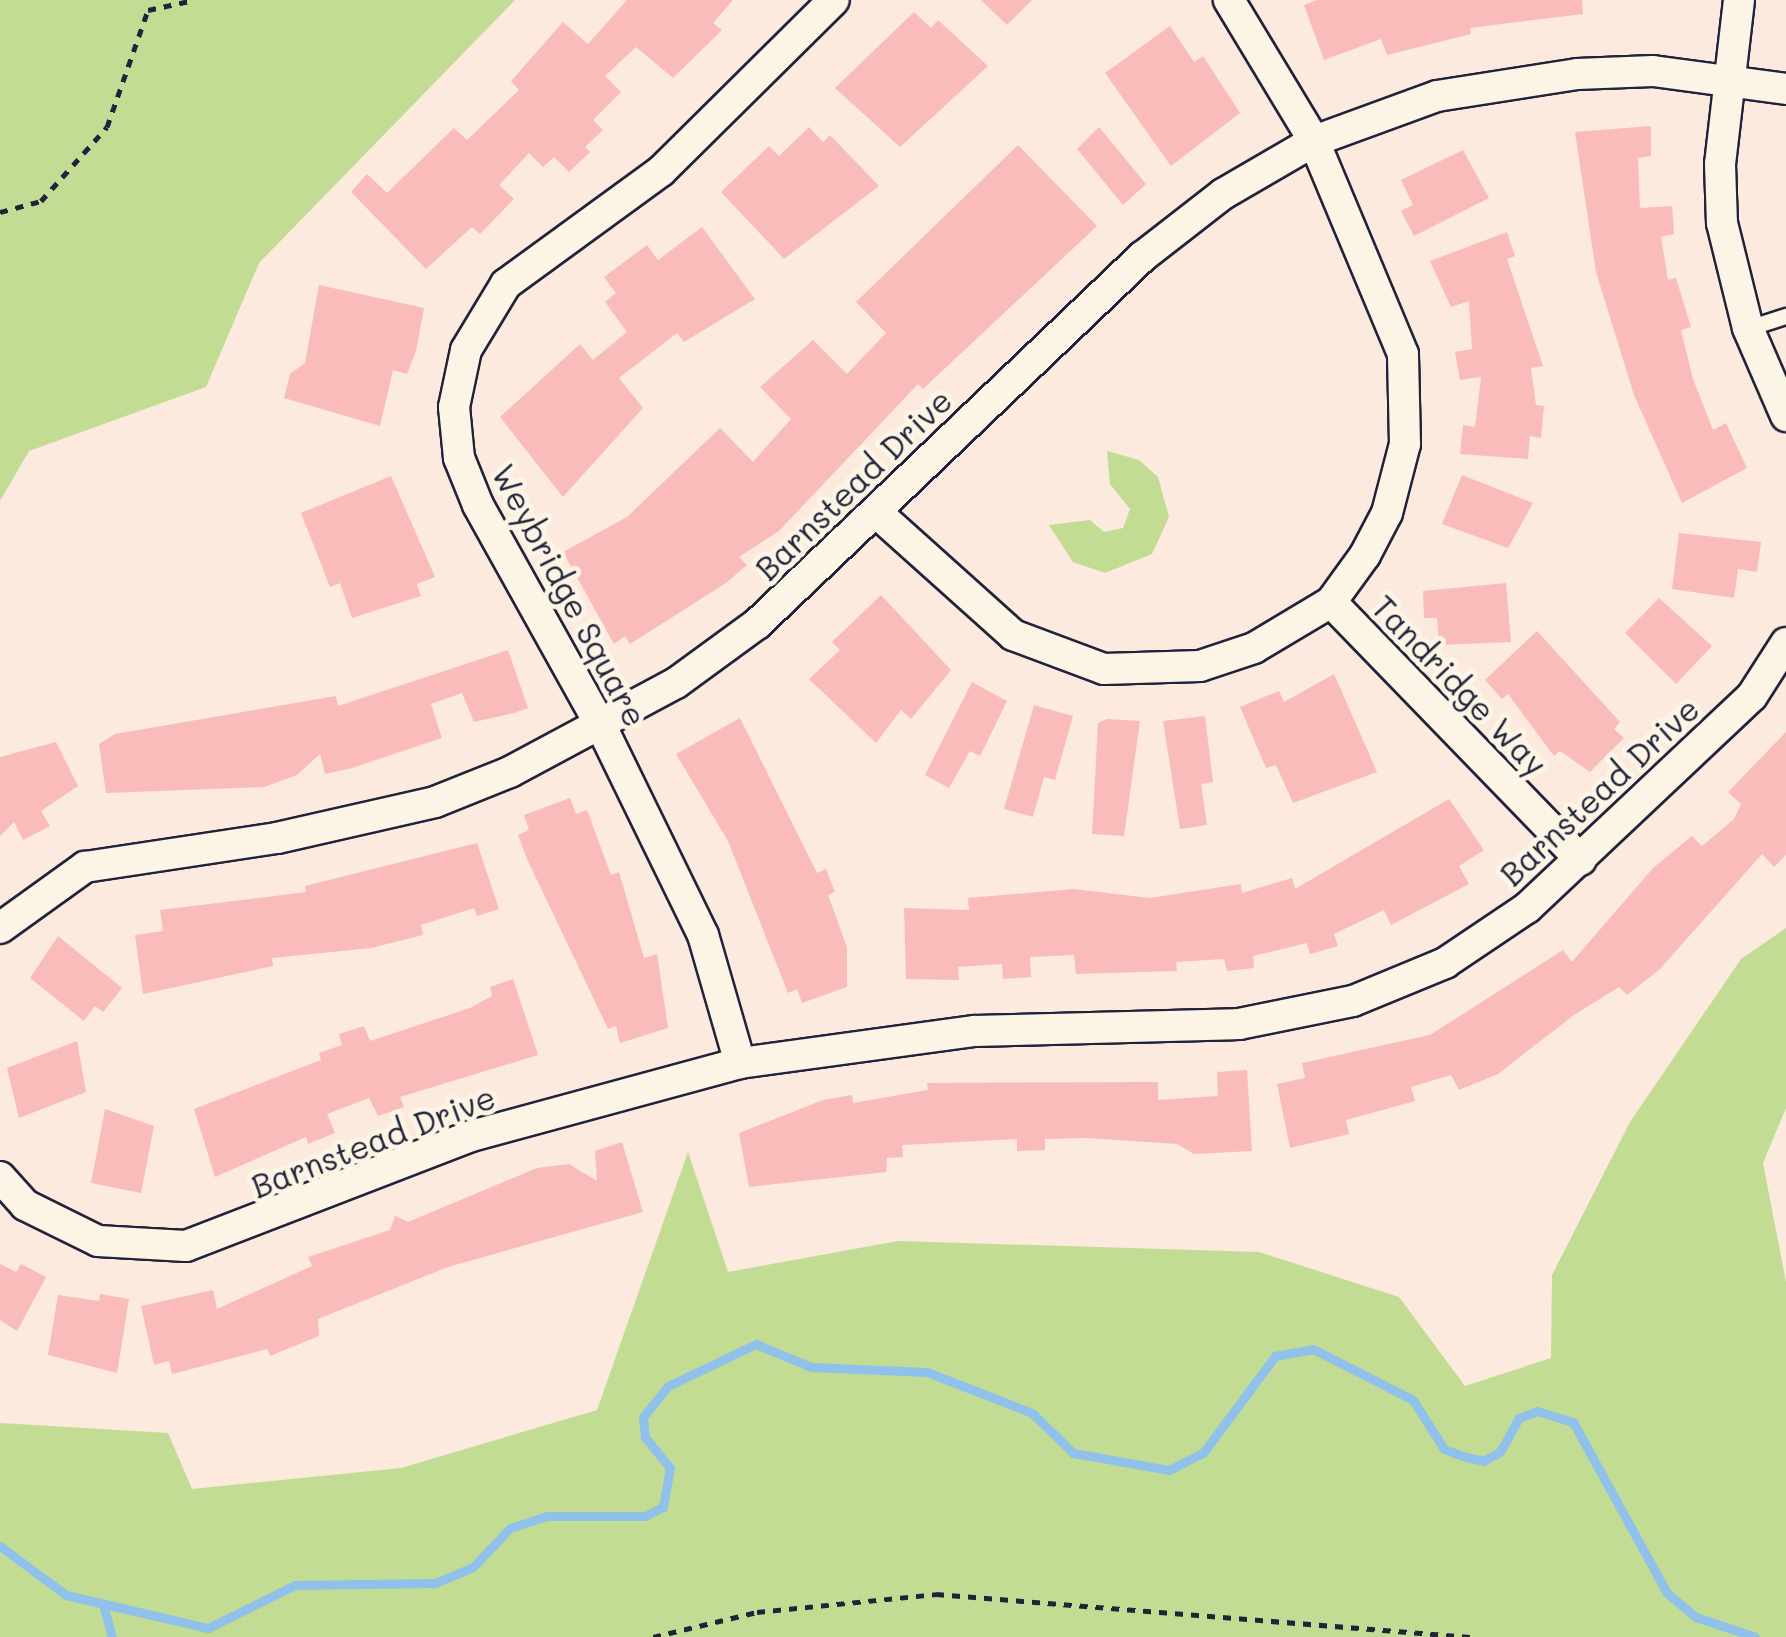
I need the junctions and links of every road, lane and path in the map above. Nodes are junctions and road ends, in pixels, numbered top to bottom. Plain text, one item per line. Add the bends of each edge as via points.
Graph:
1 (194, 0) edge
2 (834, 0) edge
3 (1229, 0) edge
4 (1738, 0) edge
5 (1728, 77) junction
6 (1786, 89) edge
7 (1314, 141) junction
8 (0, 212) edge
9 (1786, 316) edge
10 (1748, 328) junction
11 (1786, 416) edge
12 (876, 512) junction
13 (1331, 602) junction
14 (1786, 642) edge
15 (601, 726) junction
16 (1581, 860) junction
17 (0, 928) edge
18 (740, 1063) junction
19 (0, 1178) edge
20 (653, 1637) edge
21 (1470, 1637) edge

1 - 8 path via 148,10 107,127 41,201
2 - 15 street, Weybridge Square via 660,171 506,284 466,350 454,407 458,458
3 - 7 street
4 - 5 street
5 - 6 street, Barnstead Drive
5 - 7 street, Barnstead Drive via 1653,71 1503,82 1437,96
5 - 10 street via 1722,223
7 - 12 street, Barnstead Drive via 1223,194 1142,257
7 - 13 street via 1390,312 1408,406 1388,513
9 - 10 lane
10 - 11 street
12 - 13 street via 1014,635 1104,669 1200,666 1254,648
12 - 15 street, Barnstead Drive via 757,624
13 - 16 street, Tandridge Way
14 - 16 street, Barnstead Drive via 1752,696
15 - 17 street, Barnstead Drive via 435,802 296,834 85,867
15 - 18 street, Weybridge Square via 704,935
16 - 18 street, Barnstead Drive via 1445,963 1297,1015 1239,1024 975,1031
18 - 19 street, Barnstead Drive via 471,1136 186,1246 98,1242 26,1204
20 - 21 path via 757,1612 936,1594

